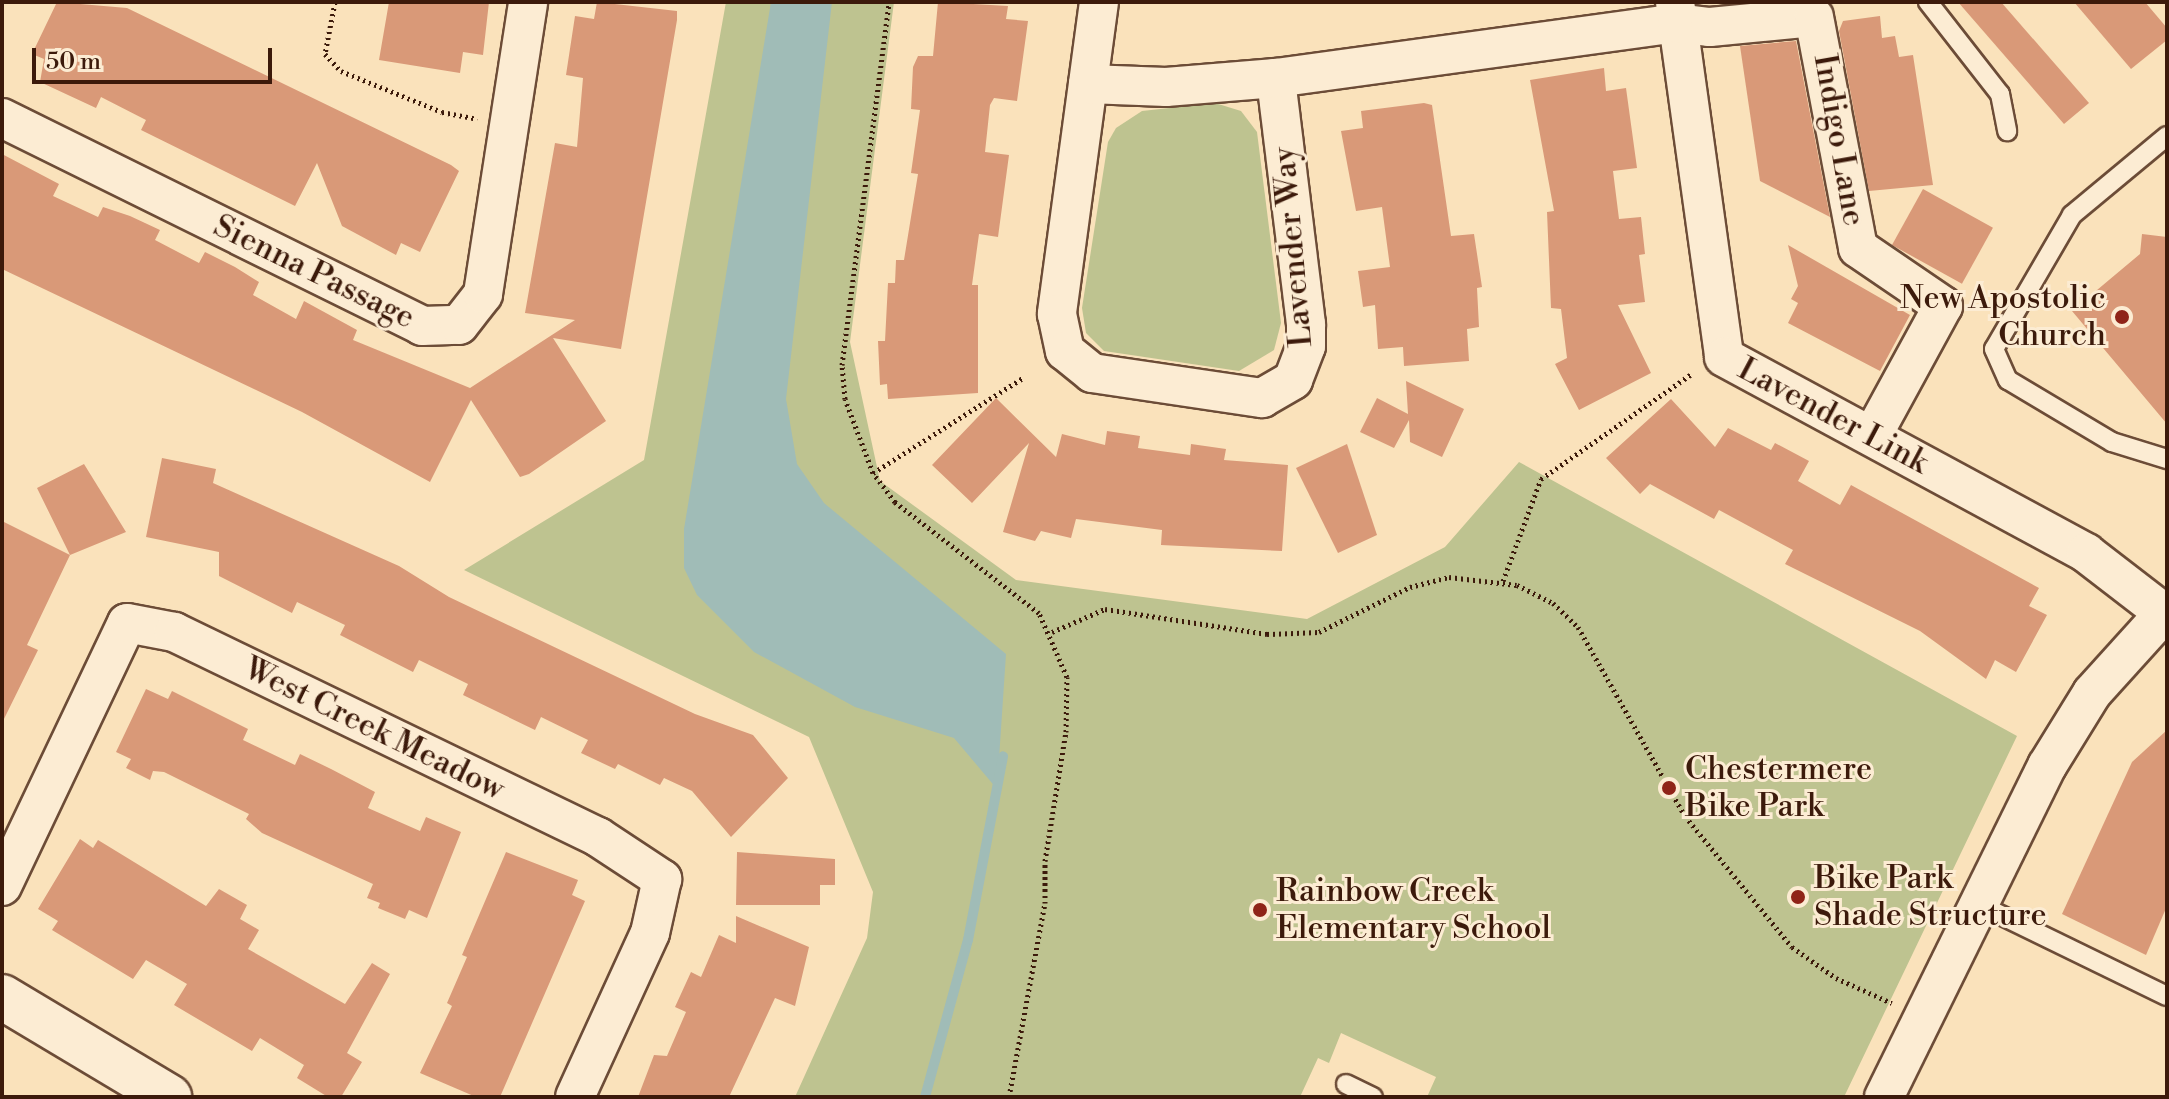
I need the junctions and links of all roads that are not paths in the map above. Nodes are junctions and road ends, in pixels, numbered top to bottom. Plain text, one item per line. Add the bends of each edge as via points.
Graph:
1 (528, 2) edge
2 (1099, 2) edge
3 (1928, 2) edge
4 (1676, 12) edge
5 (1276, 78) junction
6 (1088, 84) junction
7 (2, 118) edge
8 (2007, 131) dead end
9 (2167, 136) edge
10 (1872, 436) junction
11 (2167, 459) edge
12 (2166, 613) edge
13 (2, 886) edge
14 (1976, 903) junction
15 (2167, 996) edge
16 (2, 997) edge
17 (1346, 1084) dead end
18 (169, 1097) edge
19 (575, 1097) edge
20 (1373, 1097) edge
21 (1884, 1097) edge

1 - 7 street, Sienna Passage via 483,294 459,325 422,326
2 - 6 street, Lavender Way
3 - 8 lane via 2000,94
4 - 5 street
4 - 10 street, Lavender Link via 1724,357
4 - 10 street, Indigo Lane via 1710,27 1802,14 1814,17 1820,28 1858,248 1943,306
5 - 6 street via 1166,87
5 - 6 street, Lavender Way via 1306,346 1293,380 1262,398 1114,380 1077,365 1065,351 1058,296
9 - 11 lane via 2072,215 1994,349 2008,380 2112,442
10 - 12 street, Lavender Link via 2086,553
12 - 14 street via 2092,693
13 - 19 street, West Creek Meadow via 127,623 174,632 598,837 662,879 650,933
14 - 15 lane
14 - 21 street
16 - 18 street
17 - 20 lane

